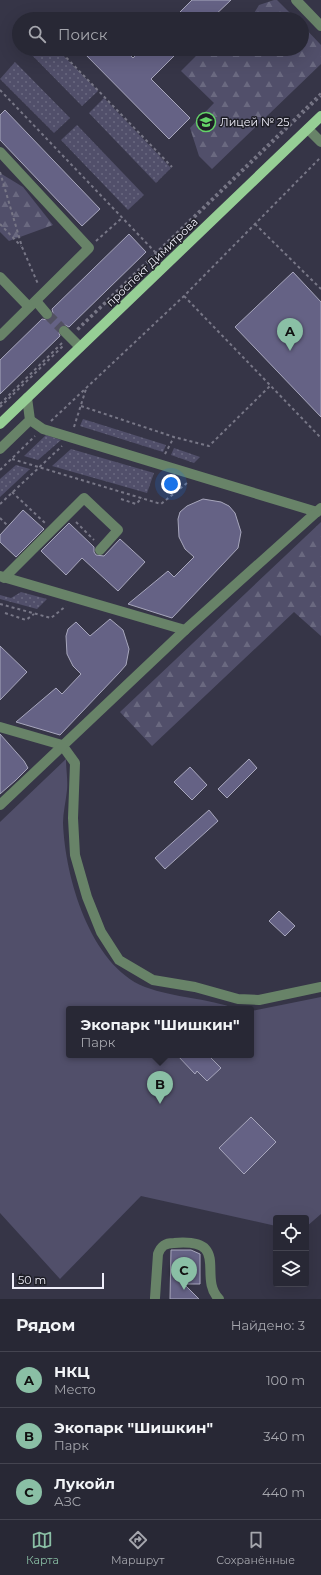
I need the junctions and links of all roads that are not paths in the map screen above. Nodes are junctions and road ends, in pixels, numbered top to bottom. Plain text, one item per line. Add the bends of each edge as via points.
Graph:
1 (296, 0) edge
2 (308, 12) edge
3 (309, 14) edge
4 (321, 26) edge
5 (321, 116) edge
6 (308, 129) junction
7 (321, 142) edge
8 (0, 152) edge
9 (0, 277) edge
10 (36, 301) junction
11 (47, 314) tunnel mouth
12 (67, 335) tunnel mouth
13 (0, 336) edge
14 (80, 348) junction
15 (27, 398) junction
16 (30, 420) junction
17 (0, 424) edge
18 (0, 449) edge
19 (319, 510) edge
20 (101, 549) road end
21 (2, 577) edge
22 (185, 630) junction
23 (0, 727) edge
24 (62, 745) junction
25 (0, 805) edge
26 (321, 987) edge
27 (155, 1298) dead end
28 (219, 1299) edge

1 - 2 lane
3 - 4 lane
5 - 6 main road, проспект Димитрова
6 - 7 lane
6 - 14 main road, проспект Димитрова
8 - 10 lane via 89,248
9 - 10 lane
10 - 11 lane
10 - 13 lane
12 - 14 lane
14 - 15 main road, проспект Димитрова
15 - 16 lane
15 - 17 main road, проспект Димитрова
16 - 18 lane
16 - 19 lane via 43,429 71,438
19 - 22 lane
20 - 21 lane via 118,530 84,498
21 - 22 lane
22 - 24 lane
23 - 24 lane
24 - 25 lane
24 - 26 lane via 75,763 75,855 87,897 101,932 118,960 153,980 238,998 259,1000
27 - 28 lane via 160,1248 165,1244 189,1242 207,1250 210,1256 213,1287

